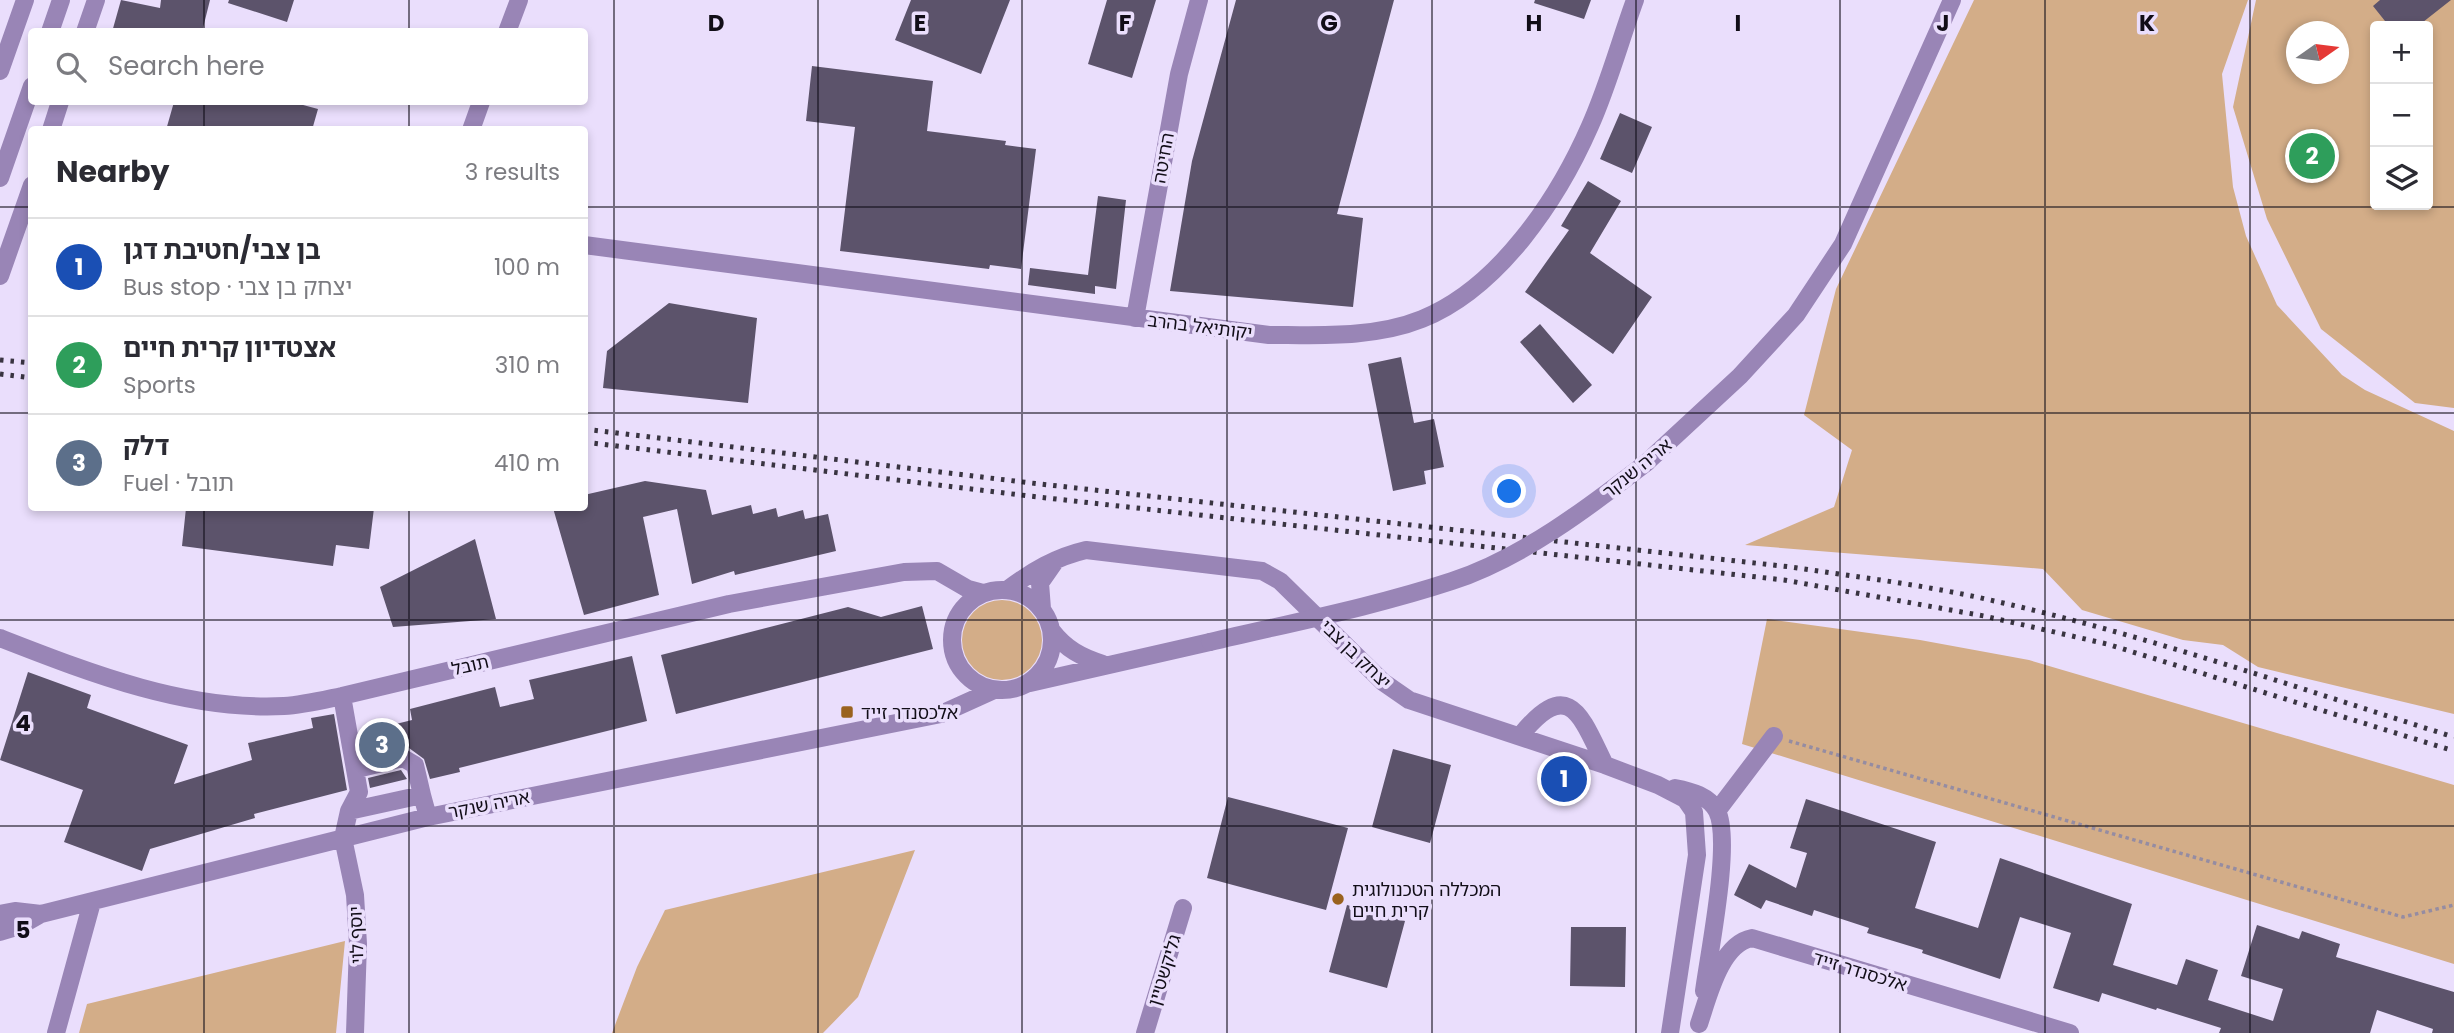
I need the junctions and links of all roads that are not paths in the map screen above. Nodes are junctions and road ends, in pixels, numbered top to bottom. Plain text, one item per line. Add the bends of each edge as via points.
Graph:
1 (25, 0) edge
2 (61, 0) edge
3 (96, 0) edge
4 (519, 0) edge
5 (1199, 0) edge
6 (1635, 0) edge
7 (1952, 0) edge
8 (51, 28) edge
9 (86, 28) edge
10 (508, 28) edge
11 (0, 71) edge
12 (28, 98) edge
13 (59, 105) edge
14 (480, 105) edge
15 (55, 126) edge
16 (472, 126) edge
17 (0, 178) edge
18 (28, 196) edge
19 (588, 246) edge
20 (0, 276) edge
21 (1135, 318) junction
22 (1058, 558) junction
23 (944, 574) junction
24 (1007, 590) junction
25 (983, 593) junction
26 (1042, 609) junction
27 (956, 620) junction
28 (1052, 631) junction
29 (0, 638) edge
30 (1107, 665) junction
31 (963, 673) junction
32 (1030, 683) junction
33 (994, 690) junction
34 (342, 696) junction
35 (941, 714) junction
36 (1520, 736) junction
37 (1774, 736) road end
38 (1605, 765) junction
39 (357, 769) junction
40 (1658, 785) junction
41 (422, 795) junction
42 (349, 811) junction
43 (1717, 811) junction
44 (428, 817) junction
45 (344, 838) junction
46 (92, 902) junction
47 (1183, 908) dead end
48 (0, 914) edge
49 (41, 914) junction
50 (0, 932) edge
51 (1698, 1029) edge
52 (56, 1033) edge
53 (355, 1033) edge
54 (1145, 1033) edge
55 (1670, 1033) edge
56 (2070, 1033) edge

1 - 11 street
2 - 8 street
3 - 9 street
4 - 10 street
5 - 21 street, החיטה via 1179,74
6 - 21 street, יקותיאל בהרב via 1590,126 1534,227 1466,296 1421,319 1355,334 1269,335
7 - 30 street, אריה שנקר, bridge via 1843,244 1786,325 1740,376 1646,463 1563,522 1454,581
12 - 17 street
13 - 15 street
14 - 16 street
18 - 20 street
19 - 21 street, יקותיאל בהרב
22 - 24 street, יצחק בן צבי
22 - 26 street via 1040,583
22 - 36 street, יצחק בן צבי via 1101,549 1262,571 1280,581 1397,693
23 - 25 street, תובל
23 - 27 street via 954,593
23 - 34 street, תובל via 904,572 729,604
24 - 25 street
24 - 26 street
25 - 27 street via 967,604
26 - 28 street
27 - 31 street via 952,648
28 - 30 street via 1082,657
28 - 32 street via 1048,660
29 - 34 street, תובל via 105,678 173,694 244,706 286,706
30 - 32 street, אריה שנקר
31 - 33 street
31 - 35 street via 960,692
32 - 33 street
33 - 35 street, אריה שנקר
34 - 39 street
35 - 44 street, אריה שנקר
36 - 38 street, יצחק בן צבי
36 - 38 street via 1549,706 1565,706 1581,716
37 - 43 street
38 - 40 street, יצחק בן צבי
39 - 41 street via 403,758 415,765
39 - 42 street via 359,792
40 - 43 street, יצחק בן צבי via 1706,798
40 - 55 street, יצחק בן צבי via 1685,799 1694,812 1698,836 1696,877
41 - 42 street
41 - 44 street
42 - 45 street
43 - 51 street via 1721,831 1718,888
44 - 45 street, אריה שנקר
45 - 46 street, אריה שנקר
45 - 53 street, יוסף לוי via 358,944
46 - 49 street, אריה שנקר
46 - 52 street
47 - 54 street, גליקשטיין
48 - 49 street, אריה שנקר
49 - 50 street, אריה שנקר
51 - 56 street, אלכסנדר זייד via 1719,970 1734,946 1752,938

